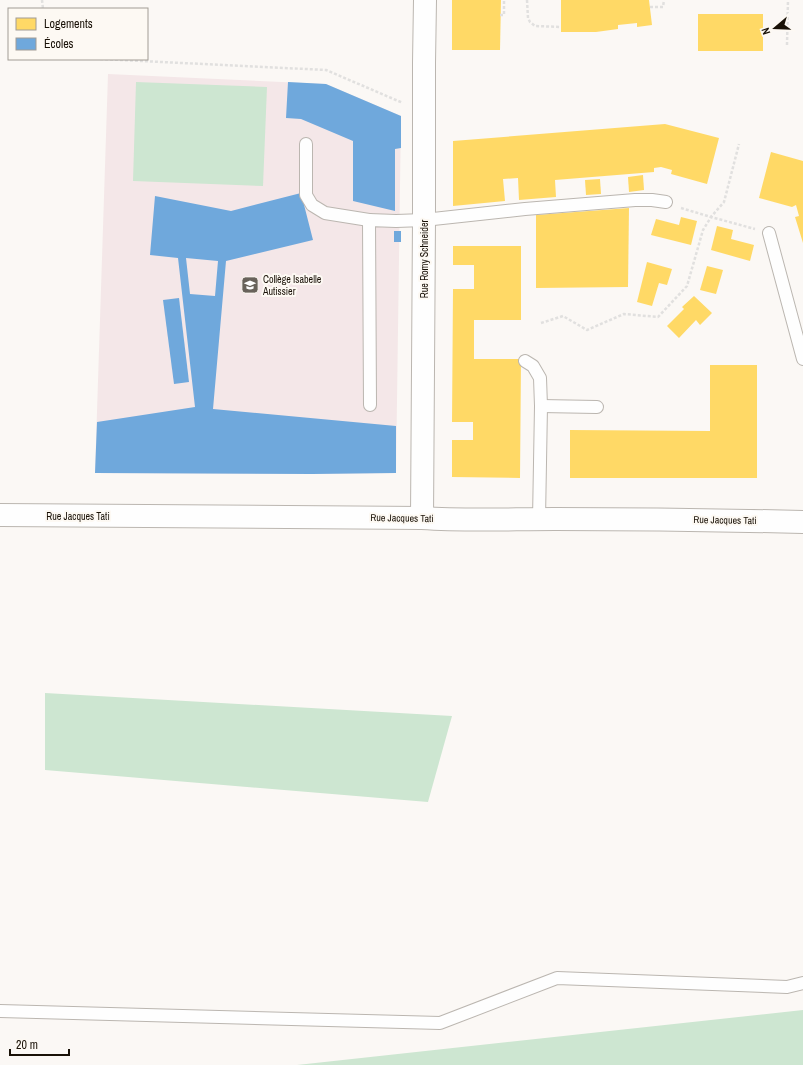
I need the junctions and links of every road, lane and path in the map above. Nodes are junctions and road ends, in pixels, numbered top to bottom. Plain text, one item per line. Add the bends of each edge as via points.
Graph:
1 (425, 0) edge
2 (504, 0) edge
3 (527, 0) edge
4 (664, 0) edge
5 (788, 0) edge
6 (650, 7) dead end
7 (500, 15) dead end
8 (561, 27) dead end
9 (788, 45) dead end
10 (121, 60) edge
11 (424, 111) junction
12 (306, 144) dead end
13 (739, 144) dead end
14 (666, 202) joint
15 (711, 217) junction
16 (369, 220) junction
17 (424, 220) junction
18 (769, 233) joint
19 (541, 323) dead end
20 (803, 359) edge
21 (525, 361) dead end
22 (370, 405) dead end
23 (541, 406) junction
24 (597, 407) dead end
25 (0, 515) edge
26 (422, 518) junction
27 (539, 519) junction
28 (803, 522) edge
29 (803, 983) edge
30 (0, 1011) edge

1 - 11 street, Rue Romy Schneider
2 - 7 path via 504,15
3 - 8 path via 528,18 535,26
4 - 6 path via 663,7
5 - 9 path
10 - 11 path via 326,70
11 - 17 street, Rue Romy Schneider
12 - 16 lane via 306,195 312,205 325,213
13 - 15 path via 724,202
14 - 15 path
14 - 17 lane via 635,200
15 - 18 path
15 - 19 path via 703,230 687,286 658,317 624,314 587,330 563,316
16 - 17 lane
16 - 22 lane
17 - 26 street, Rue Romy Schneider
18 - 20 lane
21 - 23 lane via 533,366 540,378
23 - 24 lane
23 - 27 lane
25 - 26 street, Rue Jacques Tati
26 - 27 street, Rue Jacques Tati
27 - 28 street, Rue Jacques Tati
29 - 30 lane via 787,987 557,978 440,1023

